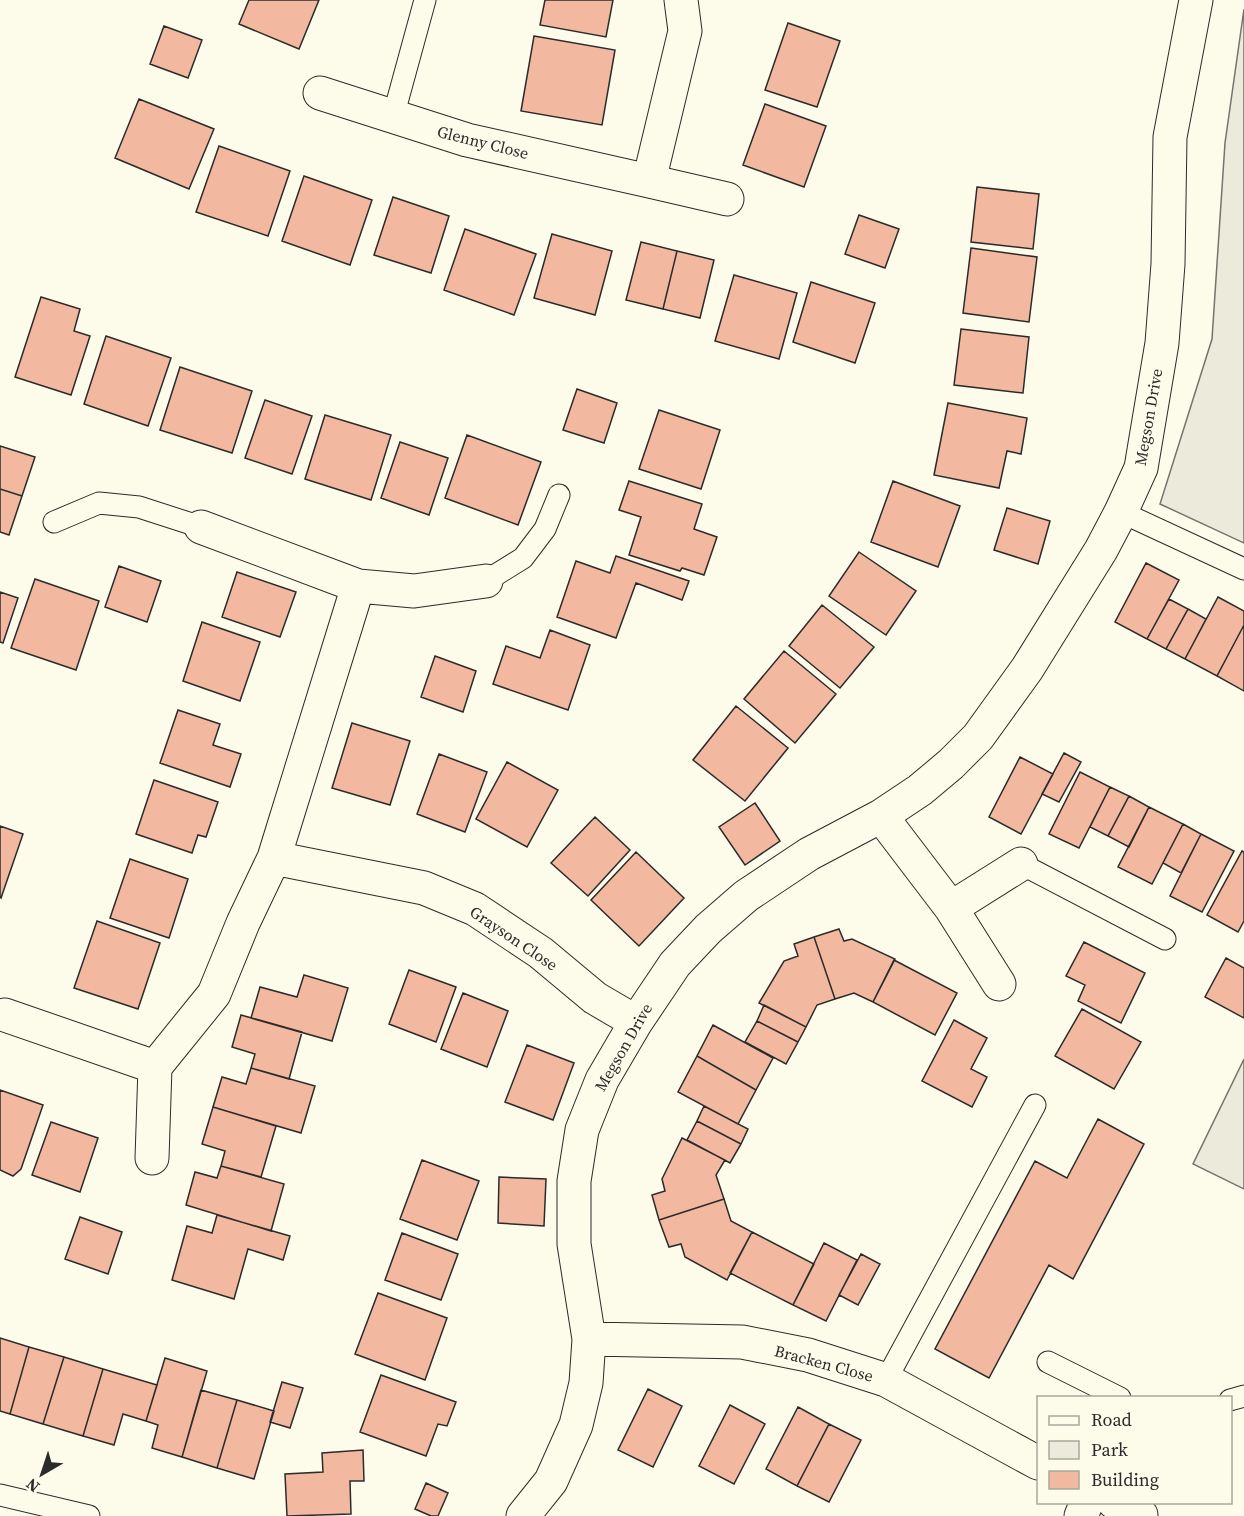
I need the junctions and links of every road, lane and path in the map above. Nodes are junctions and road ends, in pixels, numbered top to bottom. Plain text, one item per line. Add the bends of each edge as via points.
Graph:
1 (425, 0) edge
2 (681, 0) edge
3 (1196, 0) edge
4 (320, 93) dead end
5 (393, 117) junction
6 (649, 182) junction
7 (727, 199) dead end
8 (559, 495) dead end
9 (1120, 512) junction
10 (54, 522) dead end
11 (201, 526) joint
12 (1244, 569) edge
13 (486, 581) joint
14 (358, 586) junction
15 (881, 816) junction
16 (274, 858) junction
17 (1021, 864) joint
18 (951, 908) junction
19 (1165, 939) dead end
20 (999, 984) dead end
21 (3, 1014) edge
22 (636, 1022) junction
23 (155, 1067) junction
24 (1035, 1104) dead end
25 (152, 1158) dead end
26 (589, 1339) junction
27 (1048, 1362) dead end
28 (886, 1380) junction
29 (1116, 1396) edge
30 (1037, 1462) edge
31 (0, 1496) edge
32 (1116, 1504) edge
33 (1141, 1515) edge
34 (89, 1516) edge
35 (523, 1516) edge

1 - 5 lane
2 - 6 street via 685,31
3 - 9 street, Megson Drive via 1170,137 1162,343 1140,468
4 - 5 street, Glenny Close
5 - 6 street, Glenny Close via 467,140
6 - 7 street, Glenny Close
8 - 13 lane via 544,528 523,558
9 - 12 lane
9 - 15 street, Megson Drive via 1028,669 978,737 920,790
10 - 11 lane via 99,503 139,507
11 - 14 street
13 - 14 street via 414,591
14 - 16 street
15 - 18 street
15 - 22 street, Megson Drive via 809,854 746,896 675,964
16 - 22 street, Grayson Close via 424,888 475,909 540,953 595,998
16 - 23 street via 214,994
17 - 18 street
17 - 19 lane
18 - 20 street
21 - 23 street
22 - 26 street, Megson Drive via 602,1080 582,1130 575,1171 574,1244
23 - 25 street
24 - 28 lane
26 - 28 street, Bracken Close via 742,1342 808,1355
26 - 35 street, Megson Drive via 586,1383 576,1425 551,1481
27 - 29 lane
28 - 30 street, Bracken Close
31 - 34 lane
32 - 33 street

